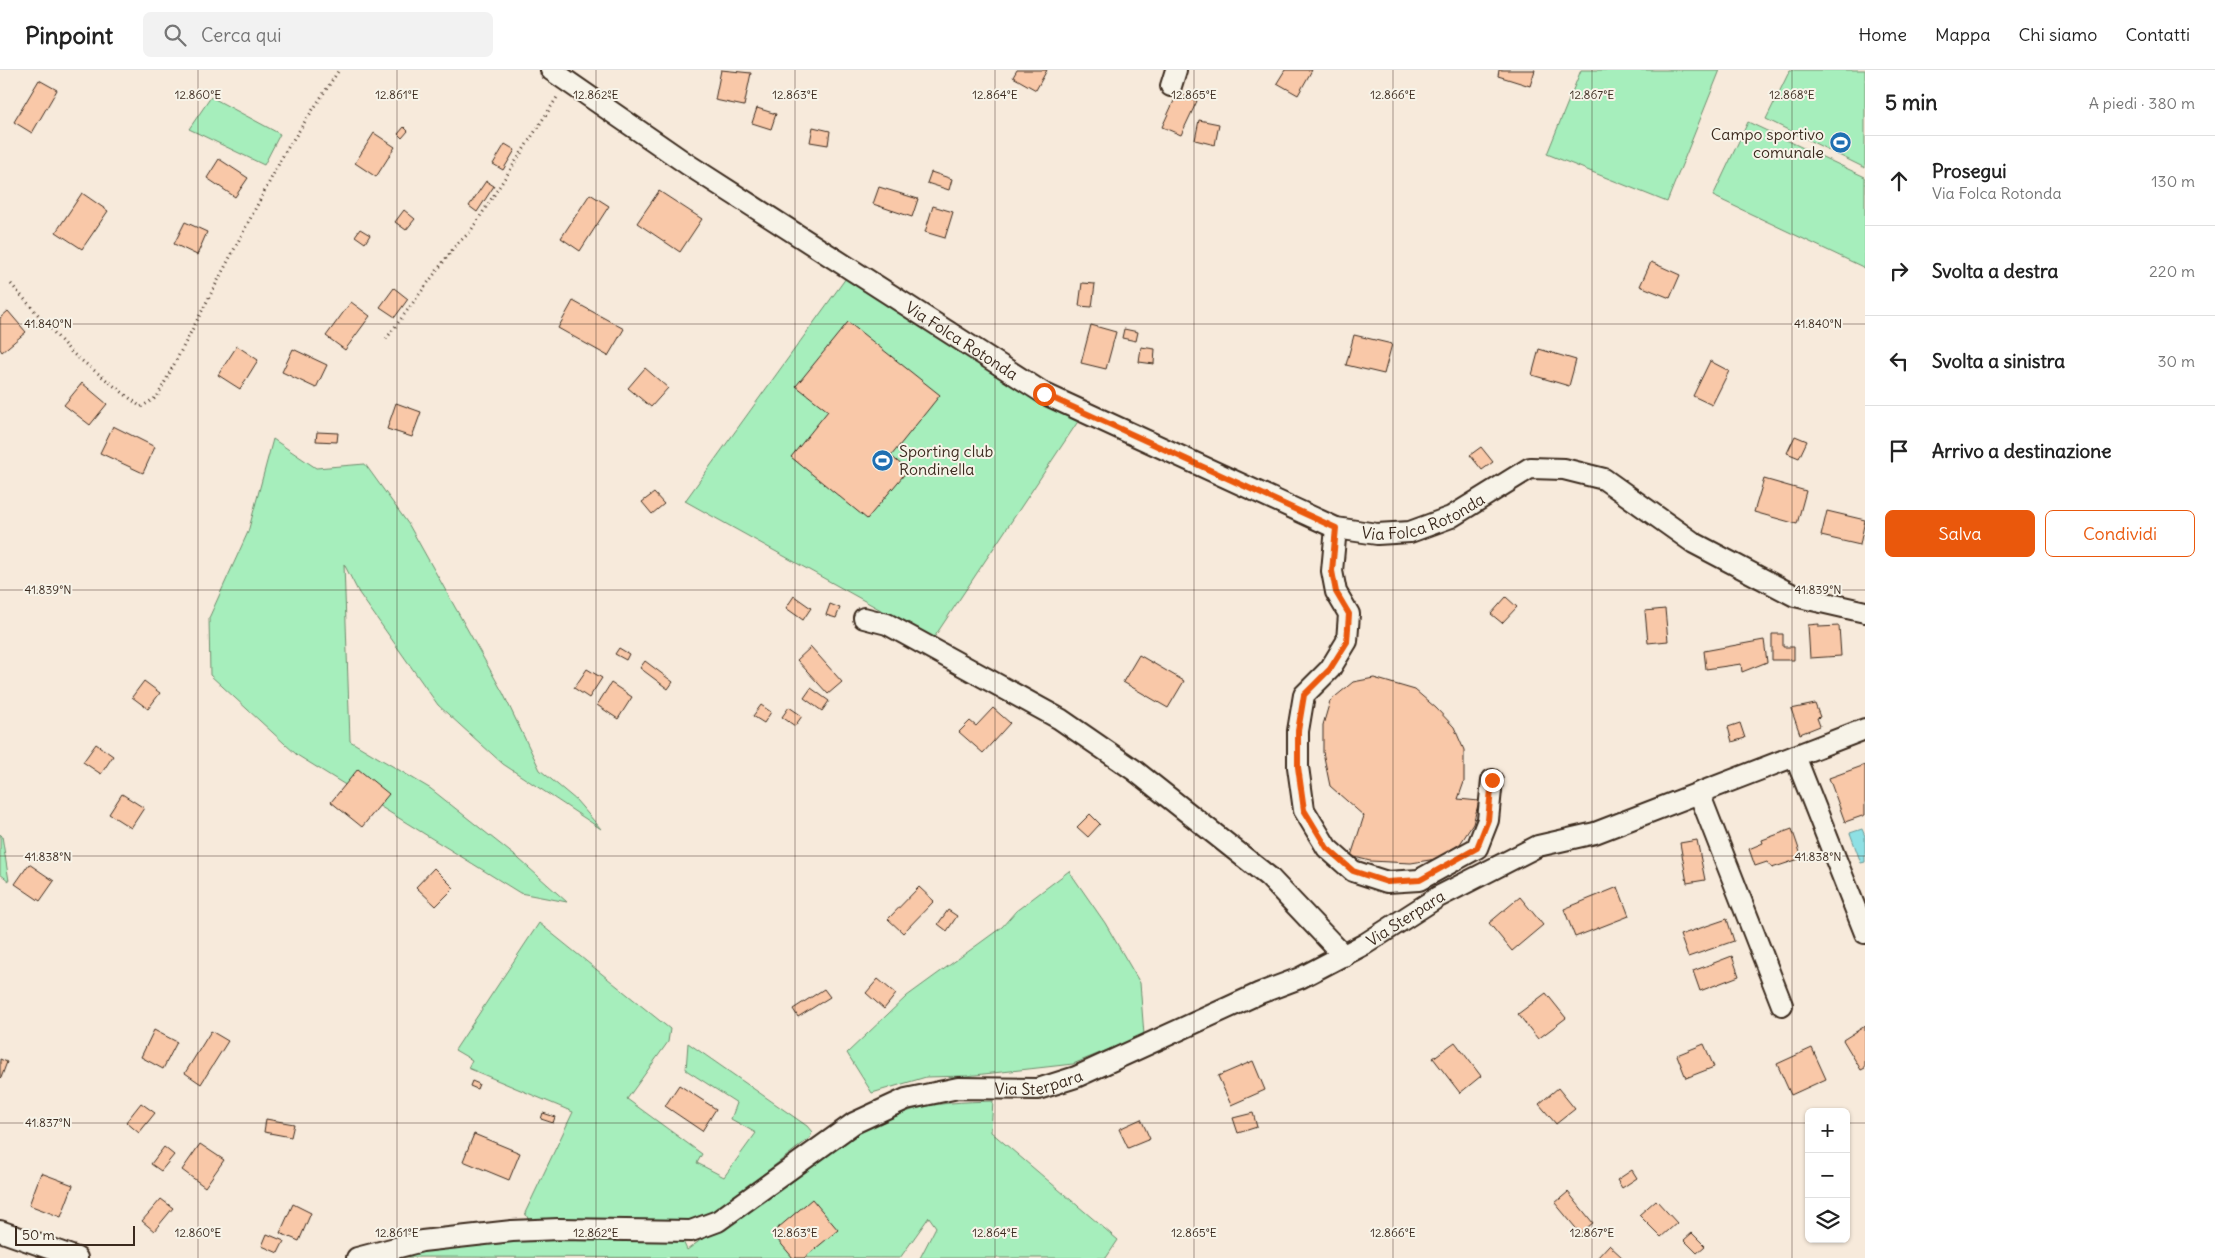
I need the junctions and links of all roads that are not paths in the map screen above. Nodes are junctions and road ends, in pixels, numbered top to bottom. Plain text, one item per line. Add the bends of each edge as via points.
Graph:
1 (560, 75) edge
2 (1336, 528) junction
3 (1865, 612) edge
4 (864, 618) dead end
5 (1865, 729) edge
6 (1795, 756) junction
7 (1492, 780) dead end
8 (1699, 793) junction
9 (1865, 933) edge
10 (1344, 956) junction
11 (1782, 1005) dead end
12 (0, 1231) edge
13 (77, 1258) edge
14 (356, 1258) edge

1 - 2 street, Via Folca Rotonda via 688,164 1044,394
2 - 3 street, Via Folca Rotonda via 1378,534 1410,532 1451,517 1530,468 1564,469 1604,480 1694,543 1795,596
2 - 7 street via 1332,571 1336,592 1349,614 1347,642 1330,669 1304,695 1298,731 1298,767 1304,810 1327,848 1353,871 1387,882 1420,880 1477,848 1488,820
4 - 10 street via 888,624 1060,719 1134,770 1269,877
5 - 6 street, Via Sterpara
6 - 8 street, Via Sterpara
6 - 9 street
8 - 10 street, Via Sterpara via 1595,833 1538,846 1438,897
8 - 11 street
10 - 14 street, Via Sterpara via 1068,1079 1038,1089 958,1088 906,1099 854,1123 718,1221 691,1231 512,1231 422,1242
12 - 13 street

